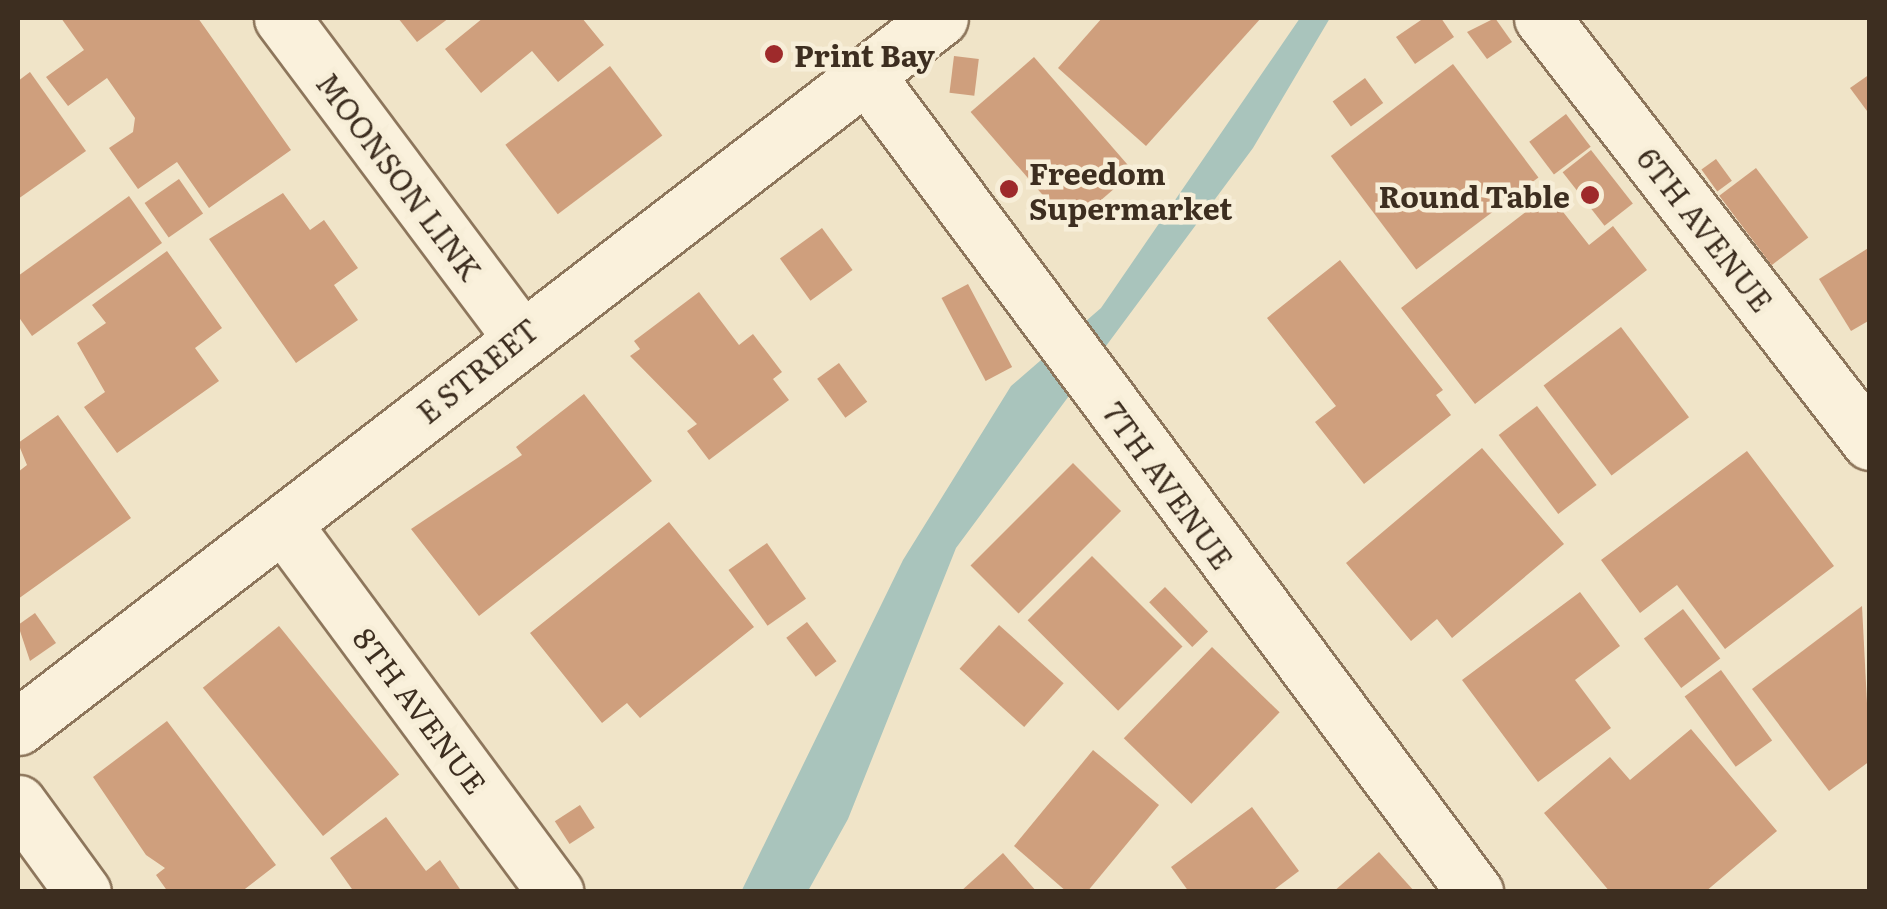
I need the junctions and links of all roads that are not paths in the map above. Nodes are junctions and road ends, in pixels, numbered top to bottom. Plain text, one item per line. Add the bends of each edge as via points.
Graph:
1 (282, 18) edge
2 (940, 18) edge
3 (1542, 18) edge
4 (867, 76) junction
5 (518, 334) junction
6 (1870, 442) edge
7 (286, 528) junction
8 (18, 728) edge
9 (18, 803) edge
10 (83, 892) edge
11 (555, 892) edge
12 (1474, 892) edge

1 - 5 street, MOONSON LINK
2 - 4 street, E STREET
3 - 6 street, 6TH AVENUE
4 - 5 street, E STREET
4 - 12 street, 7TH AVENUE
5 - 7 street, E STREET
7 - 8 street, E STREET
7 - 11 street, 8TH AVENUE
9 - 10 street

